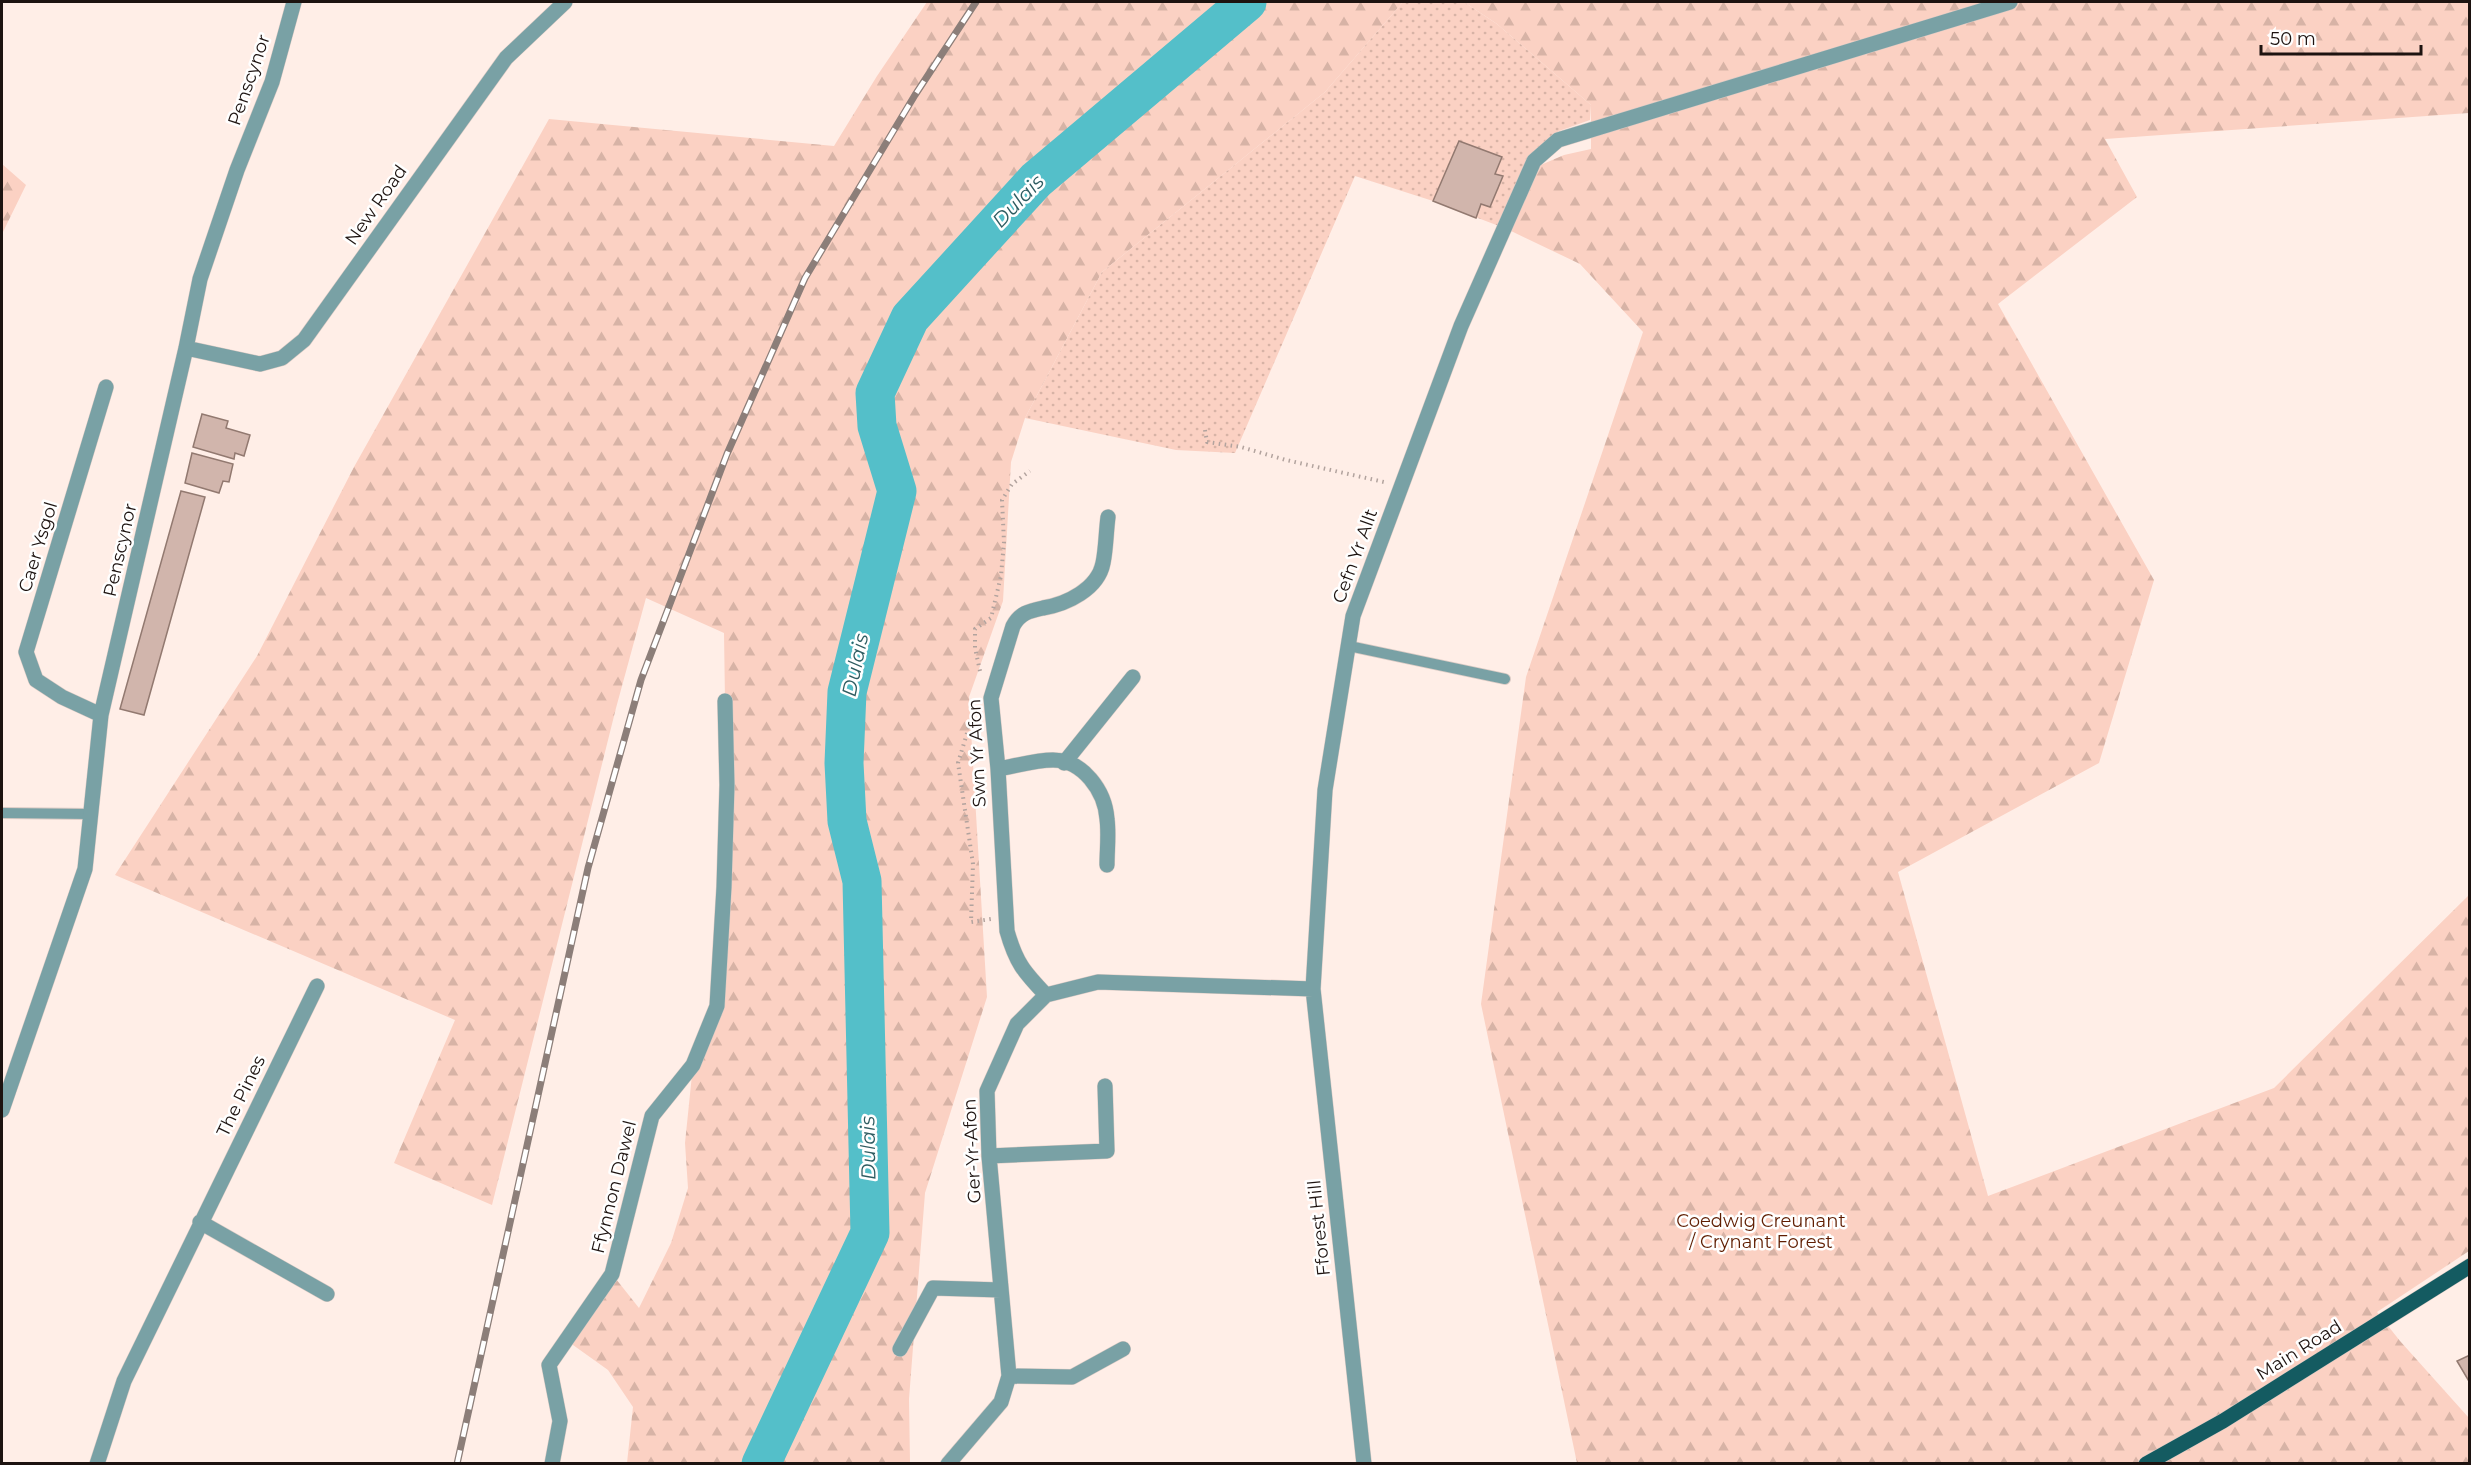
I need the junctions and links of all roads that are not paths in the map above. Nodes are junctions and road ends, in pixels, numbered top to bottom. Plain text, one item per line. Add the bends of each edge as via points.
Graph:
1 (294, 2) edge
2 (565, 2) edge
3 (2010, 2) edge
4 (186, 348) junction
5 (106, 387) dead end
6 (1108, 517) dead end
7 (1348, 646) junction
8 (1133, 677) dead end
9 (1504, 679) dead end
10 (725, 701) dead end
11 (101, 715) junction
12 (1064, 763) junction
13 (998, 769) junction
14 (2, 813) edge
15 (90, 814) junction
16 (1107, 865) dead end
17 (317, 986) dead end
18 (1313, 989) junction
19 (1046, 995) junction
20 (1105, 1086) dead end
21 (2, 1110) edge
22 (989, 1156) junction
23 (200, 1222) junction
24 (2469, 1266) edge
25 (1001, 1290) junction
26 (327, 1294) dead end
27 (900, 1348) dead end
28 (1123, 1348) dead end
29 (1009, 1376) junction
30 (97, 1464) edge
31 (552, 1464) edge
32 (948, 1464) edge
33 (1364, 1464) edge
34 (2146, 1464) edge

1 - 4 street, Penscynor via 272,82 200,279
2 - 4 street, New Road via 506,58 304,340 282,358 260,364
3 - 7 street, Cefn Yr Allt via 1558,140 1534,161 1461,326 1353,616
4 - 11 street, Penscynor
5 - 11 street, Caer Ysgol via 26,652 36,680
6 - 13 street, Swn Yr Afon via 1103,565 1085,591 1069,600 1029,611 1012,626 991,698
7 - 9 lane
7 - 18 street, Cefn Yr Allt via 1324,790
8 - 12 street
10 - 31 street, Ffynnon Dawel via 728,785 717,1006 693,1065 652,1116 612,1274 549,1365 560,1421
11 - 15 street, Penscynor
12 - 13 street via 1054,760
12 - 16 street via 1088,775 1098,789 1107,818
13 - 19 street, Swn Yr Afon via 1007,931 1013,955
14 - 15 lane
15 - 21 street, Penscynor via 85,869
17 - 23 street, The Pines
18 - 19 street via 1098,982
18 - 33 street, Fforest Hill
19 - 22 street, Ger-Yr-Afon via 1017,1024 987,1091
20 - 22 street via 1107,1151
22 - 25 street, Ger-Yr-Afon
23 - 26 street
23 - 30 street, The Pines via 124,1381
24 - 34 main road, Main Road via 2223,1421
25 - 27 street via 933,1288
25 - 29 street, Ger-Yr-Afon
28 - 29 street via 1072,1377
29 - 32 street, Ger-Yr-Afon via 1000,1402

